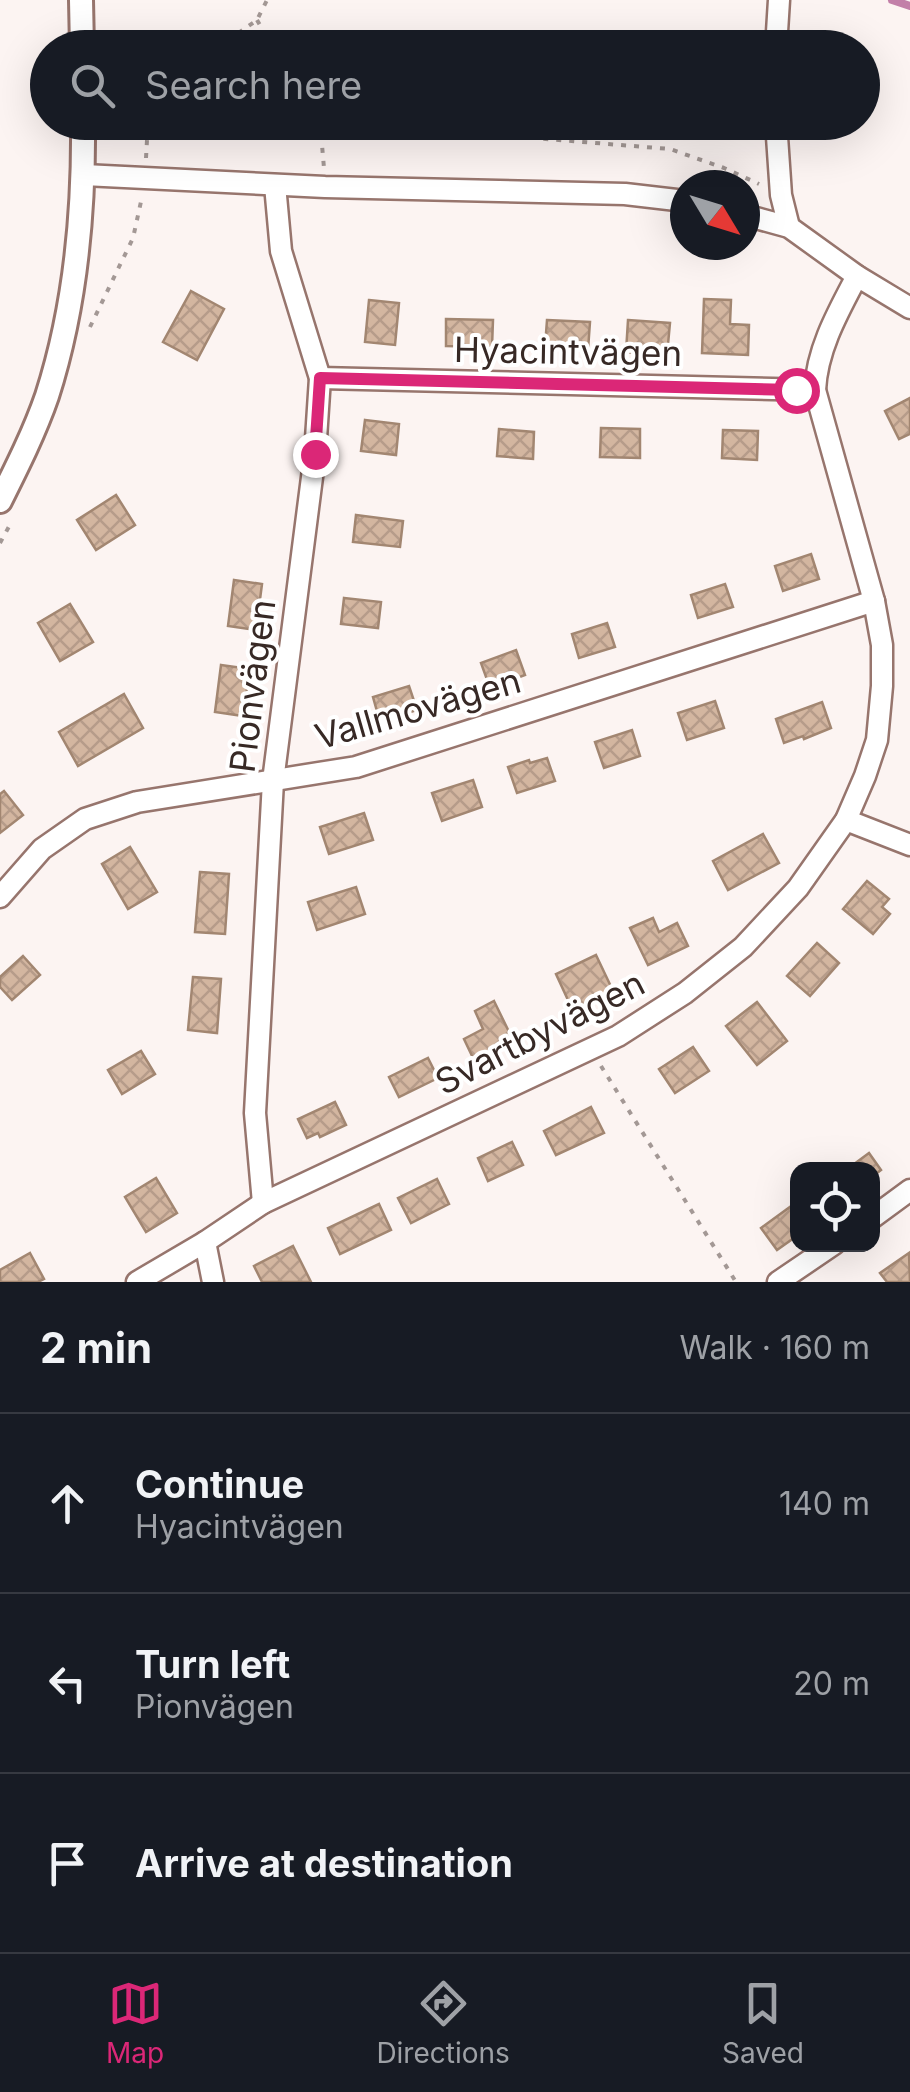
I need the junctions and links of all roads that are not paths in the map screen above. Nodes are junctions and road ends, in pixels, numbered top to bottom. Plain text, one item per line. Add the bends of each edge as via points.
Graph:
1 (81, 0) edge
2 (779, 0) edge
3 (82, 30) edge
4 (777, 30) edge
5 (83, 140) edge
6 (777, 140) edge
7 (84, 175) junction
8 (275, 185) junction
9 (670, 198) edge
10 (760, 219) edge
11 (789, 227) junction
12 (857, 276) junction
13 (910, 308) edge
14 (320, 378) junction
15 (815, 390) junction
16 (0, 501) edge
17 (874, 601) junction
18 (273, 781) junction
19 (846, 820) junction
20 (910, 845) edge
21 (0, 897) edge
22 (910, 1190) edge
23 (263, 1202) junction
24 (880, 1212) edge
25 (205, 1242) junction
26 (822, 1252) edge
27 (138, 1282) edge
28 (213, 1282) edge
29 (778, 1282) edge

1 - 3 street
2 - 4 street
5 - 7 street
6 - 11 street
7 - 8 street
7 - 16 street via 70,304 51,378
8 - 9 street
8 - 14 street, Pionvägen via 281,251
10 - 11 street
11 - 12 street
12 - 13 street
12 - 15 street, Svartbyvägen via 826,342
14 - 15 street, Hyacintvägen
14 - 18 street, Pionvägen
15 - 17 street, Svartbyvägen
17 - 18 street, Vallmovägen via 356,766
17 - 19 street, Svartbyvägen via 882,646 876,740
18 - 21 street, Vallmovägen via 137,802 85,818 42,848
18 - 23 street, Pionvägen via 255,1113
19 - 20 street
19 - 23 street, Svartbyvägen via 798,888 743,947 685,993 591,1050
22 - 24 street
23 - 25 street, Svartbyvägen
25 - 27 street, Svartbyvägen
25 - 28 street
26 - 29 street

